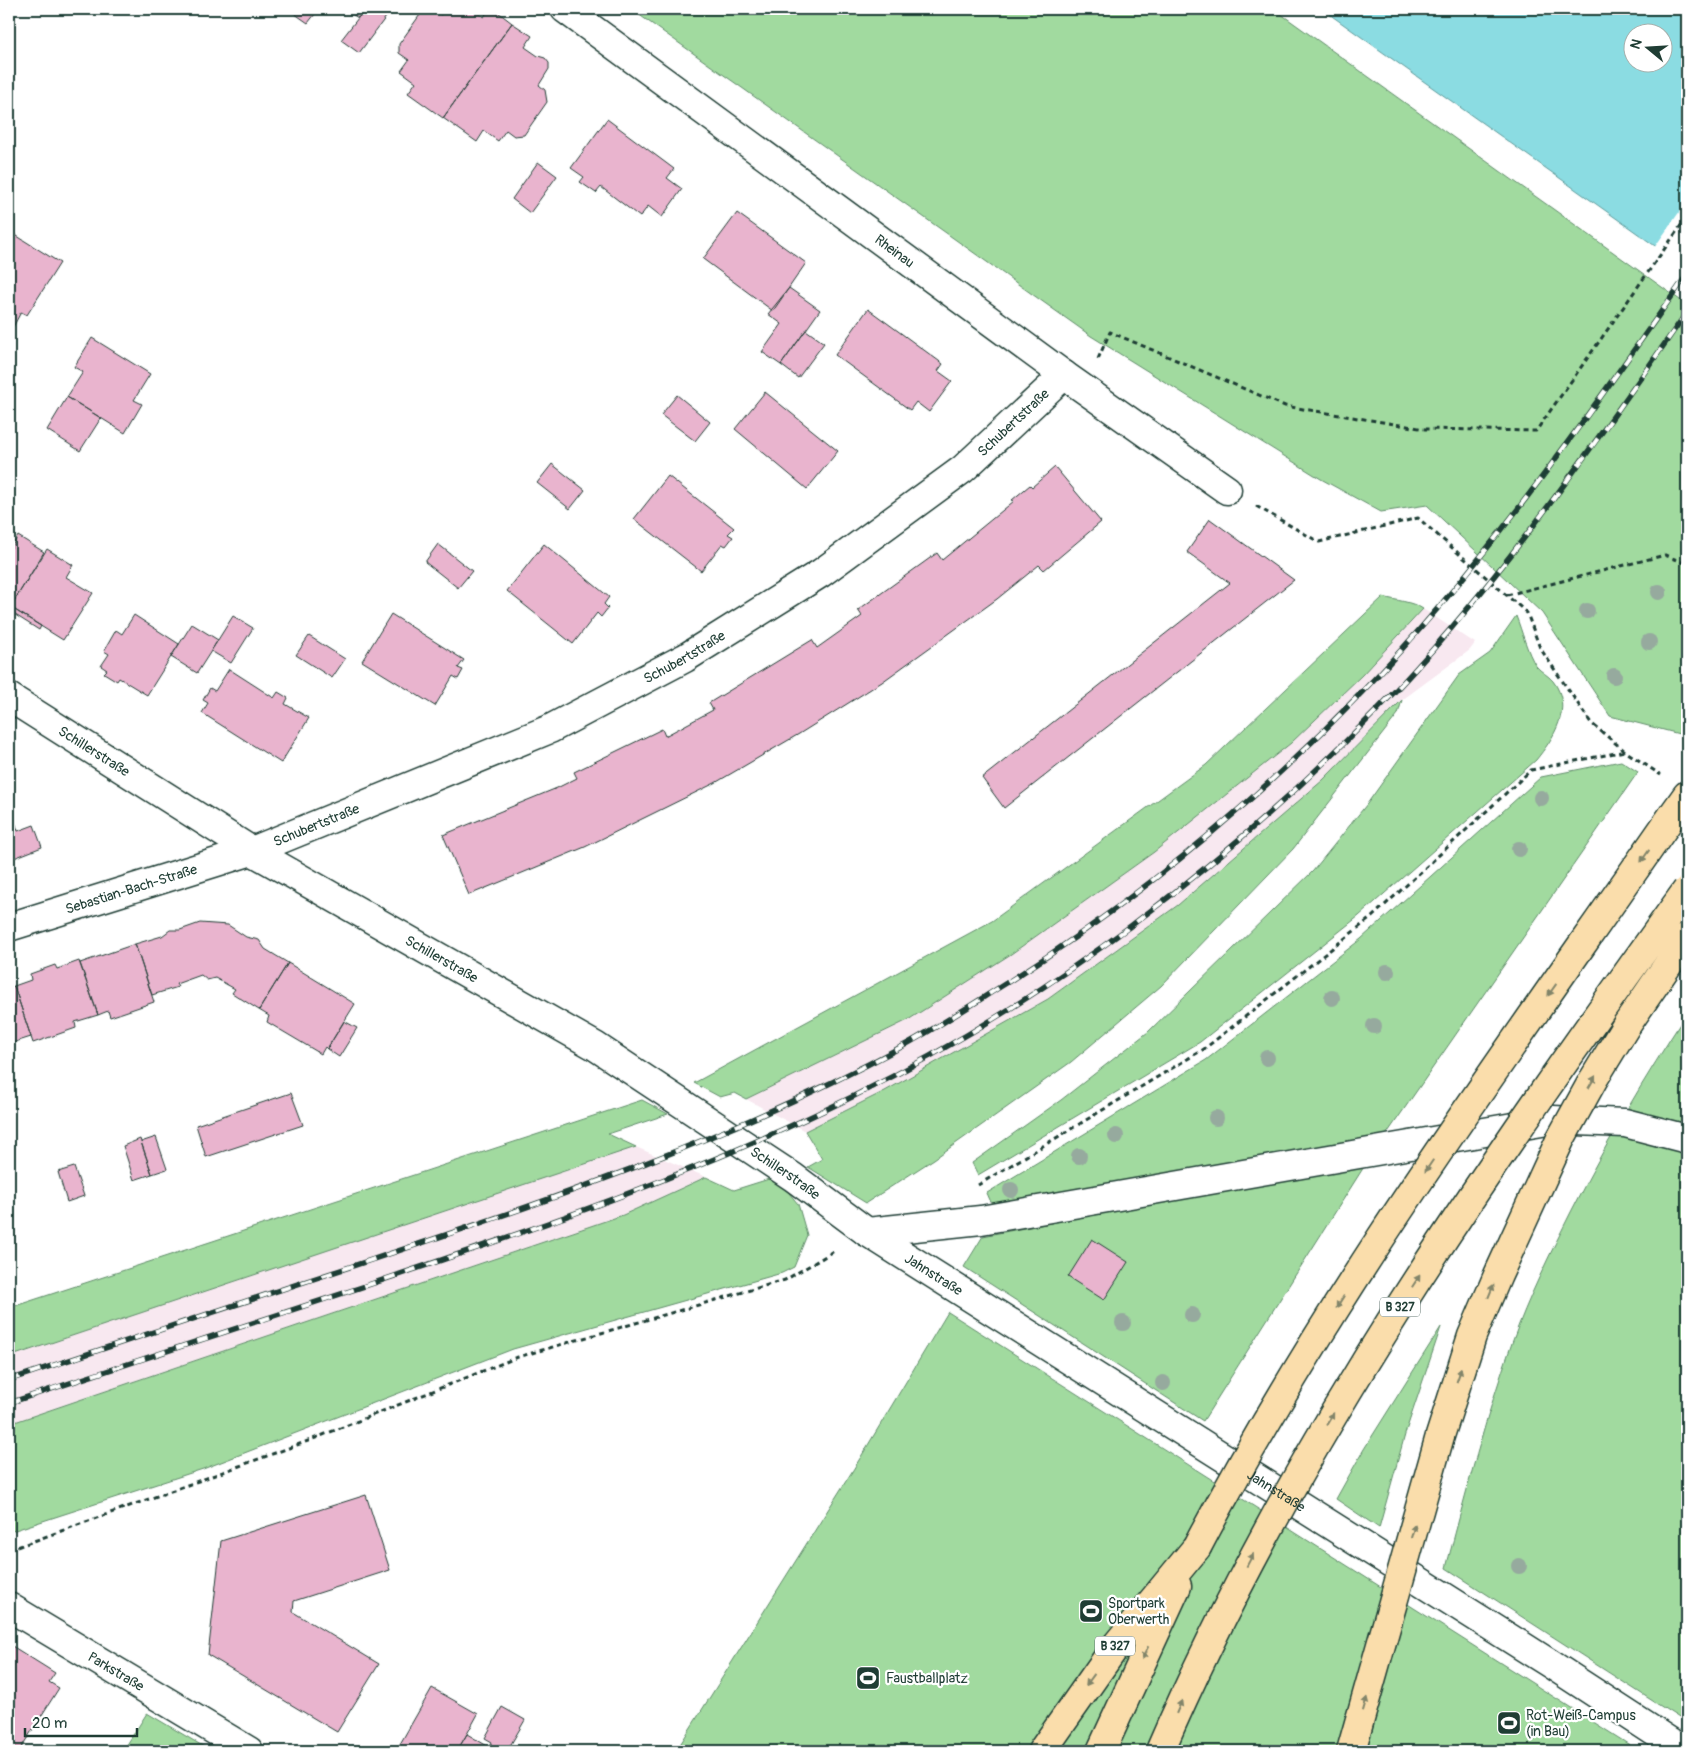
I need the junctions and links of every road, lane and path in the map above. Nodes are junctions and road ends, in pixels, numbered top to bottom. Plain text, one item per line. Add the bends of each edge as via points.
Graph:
1 (565, 9) edge
2 (1687, 217) edge
3 (1095, 366) dead end
4 (1064, 375) junction
5 (1227, 490) joint
6 (1687, 564) edge
7 (1506, 595) junction
8 (9, 697) edge
9 (1625, 751) junction
10 (1664, 777) dead end
11 (1687, 795) edge
12 (252, 851) junction
13 (1687, 890) edge
14 (9, 927) edge
15 (1687, 937) edge
16 (1687, 1139) edge
17 (974, 1188) dead end
18 (867, 1232) junction
19 (1197, 1547) junction
20 (9, 1550) edge
21 (9, 1607) edge
22 (249, 1751) edge
23 (1042, 1751) edge
24 (1101, 1751) edge
25 (1160, 1751) edge
26 (1351, 1751) edge
27 (1684, 1751) edge

1 - 4 street, Rheinau
2 - 3 path via 1536,431 1425,429 1285,406 1110,332
4 - 5 street, Rheinau
4 - 12 street, Schubertstraße via 955,474 821,573 685,658 550,729
5 - 7 path via 1319,542 1418,518
6 - 7 path via 1665,555
7 - 9 path via 1526,613 1540,648 1591,723
8 - 12 street, Schillerstraße
9 - 10 path
9 - 17 path via 1531,770 1372,917 1204,1049
11 -> 19 highway, B 327, bridge via 1380,1239 1261,1433
12 - 14 street, Sebastian-Bach-Straße
12 - 18 street, Schillerstraße via 595,1046 793,1177
25 -> 13 highway, B 327, bridge via 1244,1572 1295,1478 1382,1332 1499,1157
26 -> 15 highway, bridge via 1440,1436 1469,1346 1494,1283 1561,1138 1593,1080
16 - 18 street via 1625,1122 1553,1120 974,1222
18 - 20 path via 784,1280 518,1357 308,1441
18 - 27 street, Jahnstraße
19 -> 23 highway, B 327 via 1118,1643
19 -> 24 highway, B 327
21 - 22 street, Parkstraße

